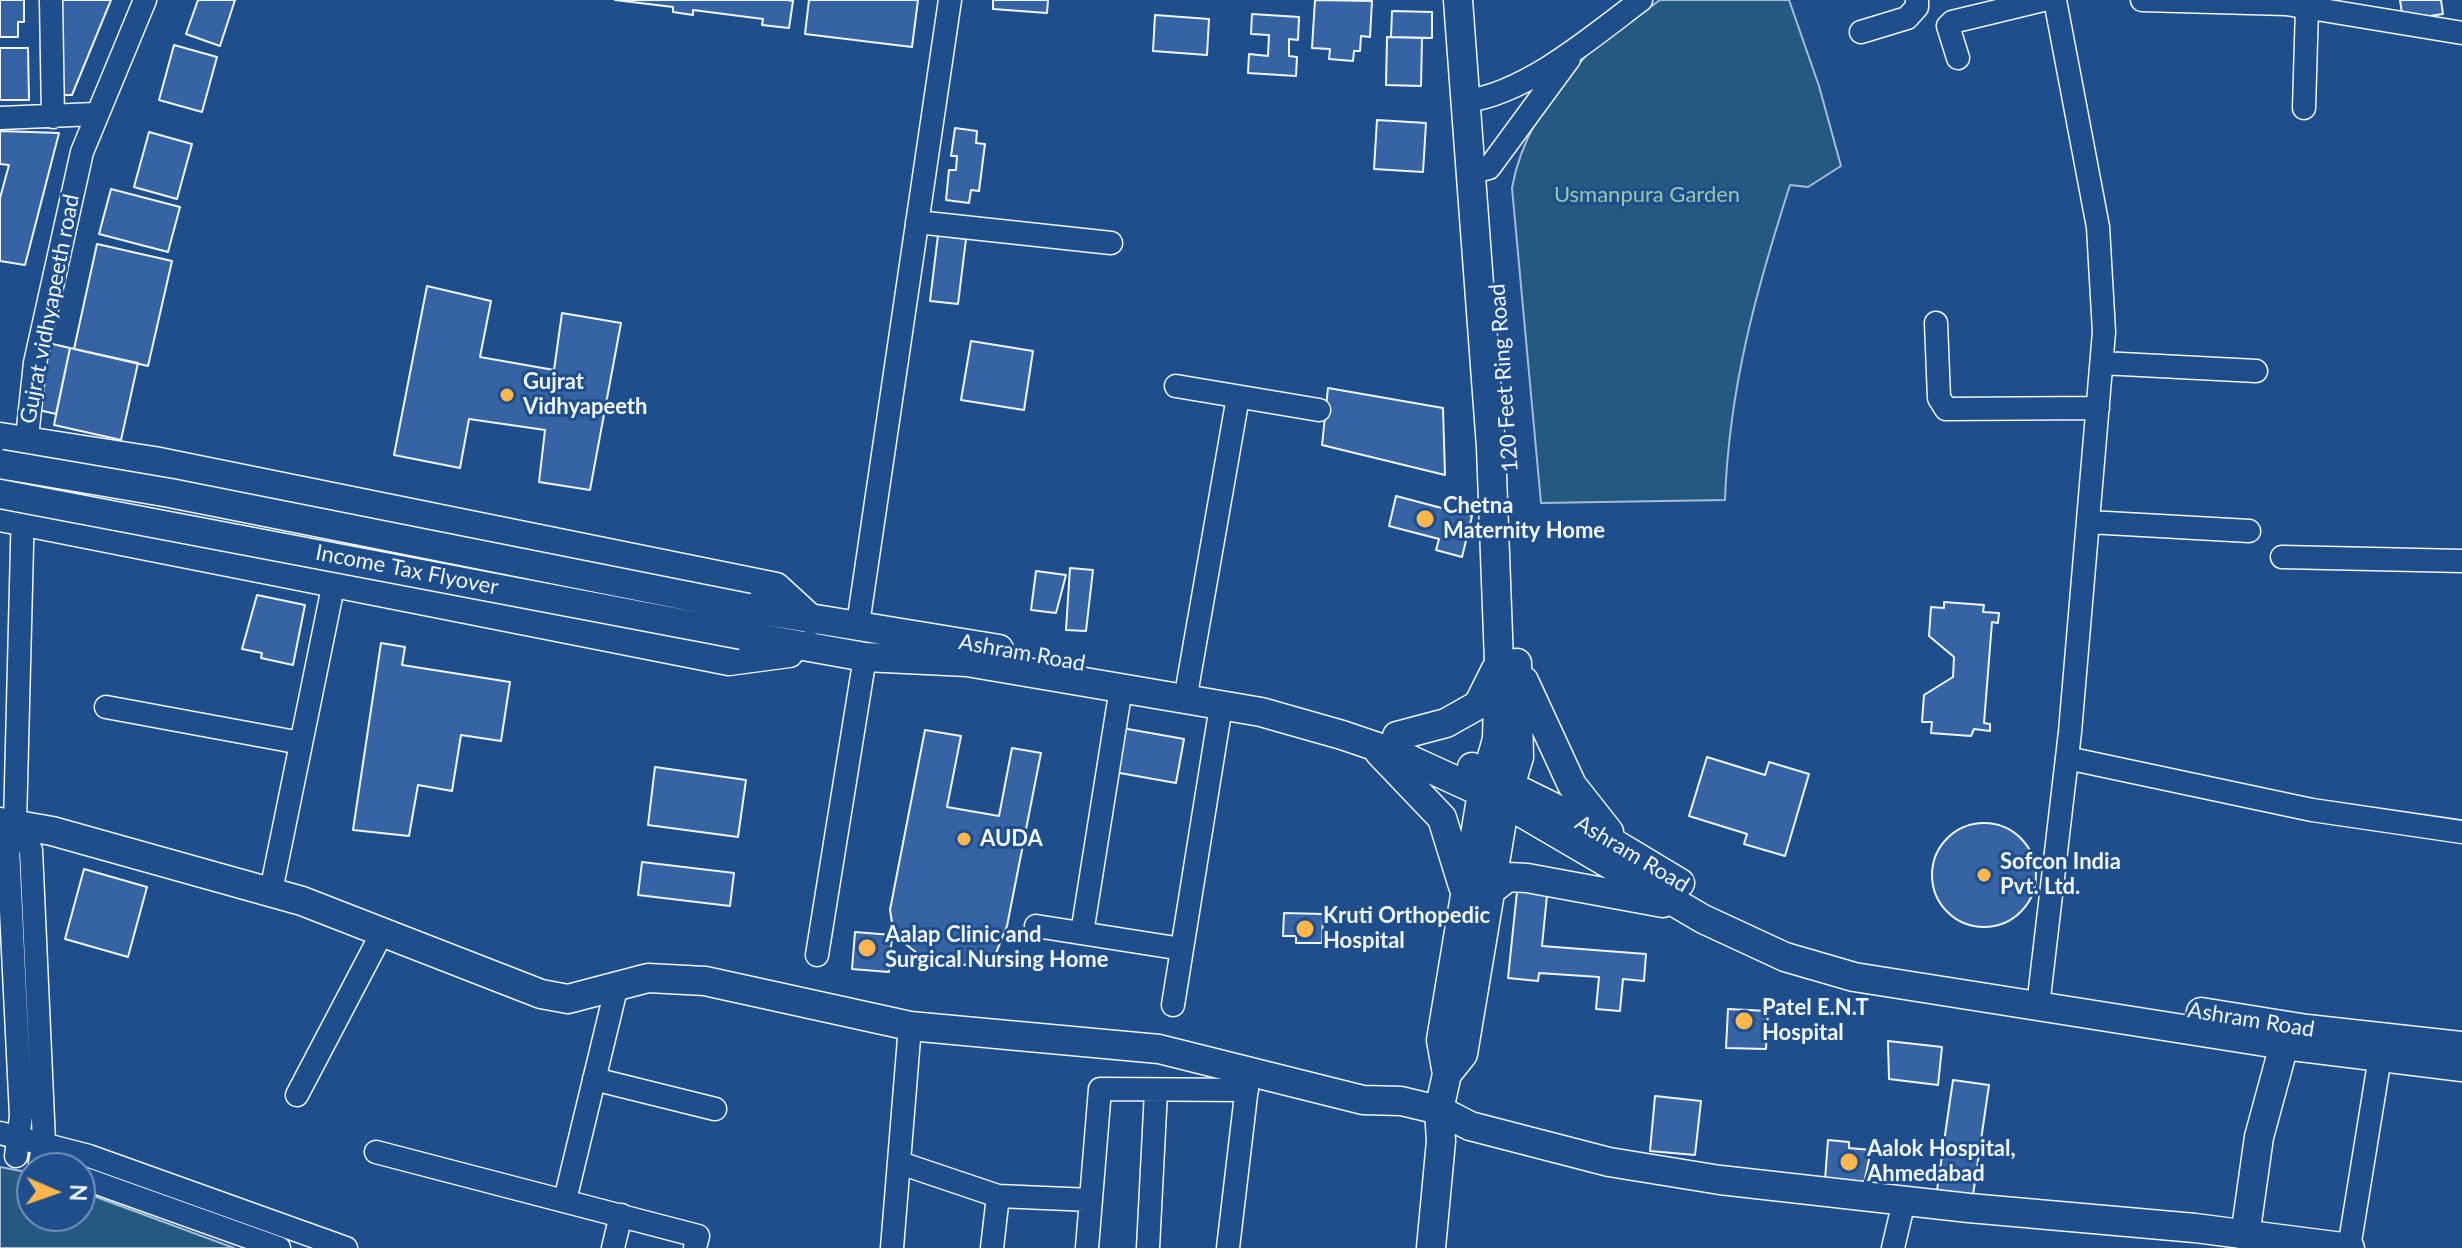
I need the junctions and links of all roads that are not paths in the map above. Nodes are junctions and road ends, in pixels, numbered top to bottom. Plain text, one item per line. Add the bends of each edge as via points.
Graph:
1 (51, 0) edge
2 (145, 0) edge
3 (950, 0) edge
4 (1458, 0) edge
5 (1477, 0) edge
6 (1641, 0) edge
7 (1917, 0) edge
8 (2043, 0) edge
9 (2055, 0) edge
10 (2142, 0) edge
11 (2292, 4) edge
12 (1861, 32) dead end
13 (2462, 33) edge
14 (1580, 46) junction
15 (1958, 58) dead end
16 (1475, 100) junction
17 (2304, 108) dead end
18 (95, 114) junction
19 (53, 117) junction
20 (0, 118) edge
21 (1480, 170) junction
22 (917, 222) junction
23 (1111, 243) dead end
24 (1936, 323) dead end
25 (2102, 363) junction
26 (2256, 371) dead end
27 (1176, 386) dead end
28 (1238, 397) junction
29 (2098, 408) junction
30 (1319, 410) dead end
31 (13, 439) edge
32 (0, 464) edge
33 (0, 494) edge
34 (11, 519) edge
35 (2089, 522) junction
36 (2249, 531) dead end
37 (2282, 557) dead end
38 (2462, 561) edge
39 (334, 582) junction
40 (812, 620) junction
41 (745, 622) junction
42 (858, 624) junction
43 (814, 649) junction
44 (865, 657) junction
45 (1508, 664) junction
46 (1188, 683) junction
47 (1121, 688) junction
48 (1221, 706) junction
49 (106, 707) dead end
50 (1385, 740) junction
51 (301, 743) junction
52 (2067, 758) junction
53 (1497, 788) junction
54 (8, 823) edge
55 (2462, 832) edge
56 (1619, 846) junction
57 (271, 891) junction
58 (1478, 893) junction
59 (1684, 906) junction
60 (1036, 926) dead end
61 (383, 931) junction
62 (1082, 933) junction
63 (1182, 949) junction
64 (817, 955) dead end
65 (617, 985) junction
66 (2040, 996) junction
67 (1173, 1005) dead end
68 (910, 1026) junction
69 (2284, 1045) junction
70 (2462, 1046) edge
71 (2380, 1057) junction
72 (2462, 1067) edge
73 (594, 1079) junction
74 (1248, 1081) junction
75 (1156, 1091) junction
76 (297, 1095) dead end
77 (715, 1109) dead end
78 (1439, 1110) junction
79 (9, 1145) edge
80 (29, 1152) edge
81 (47, 1152) edge
82 (376, 1152) dead end
83 (900, 1163) junction
84 (96, 1173) edge
85 (96, 1183) edge
86 (998, 1196) junction
87 (565, 1200) junction
88 (1091, 1200) junction
89 (1904, 1201) junction
90 (621, 1215) junction
91 (2244, 1242) edge
92 (279, 1248) edge
93 (346, 1248) edge
94 (613, 1248) edge
95 (695, 1248) edge
96 (892, 1248) edge
97 (992, 1248) edge
98 (1087, 1248) edge
99 (1148, 1248) edge
100 (1228, 1248) edge
101 (1431, 1248) edge
102 (1893, 1248) edge
103 (2350, 1248) edge

1 - 19 street
2 - 18 street, Gujrat vidhyapeeth road
3 - 22 street
4 - 16 main road, 120 Feet Ring Road
5 - 16 main road, 120 Feet Ring Road
6 - 14 street
7 - 12 street via 1907,18
8 - 15 street via 1952,22 1948,26
9 - 25 street via 2098,227
10 - 11 street
11 - 13 street
11 - 17 street
14 - 16 street via 1520,82
14 - 21 street
16 - 21 main road, 120 Feet Ring Road
18 - 19 street
18 - 31 street, Gujrat vidhyapeeth road
19 - 20 street
21 - 45 main road, 120 Feet Ring Road via 1510,446
22 - 23 street
22 - 42 street
24 - 29 street via 1939,398 1946,409
25 - 26 street
25 - 29 street
27 - 28 street
28 - 30 street
28 - 46 street
29 - 35 street
31 - 34 street, Gujrat vidhyapeeth road
31 - 40 main road via 154,461 776,587
32 - 41 main road, Income Tax Flyover, bridge via 432,548
33 - 41 main road, Income Tax Flyover, bridge
34 - 39 main road
34 - 54 street, Gujrat vidhyapeeth road
35 - 36 street
35 - 52 street
37 - 38 street
39 - 43 main road via 729,661
39 - 51 street
40 - 41 main road, Income Tax Flyover
40 - 42 main road, Ashram Road
41 - 43 main road, Income Tax Flyover
42 - 46 main road, Ashram Road
43 - 44 main road, Ashram Road
44 - 47 main road, Ashram Road via 967,662
44 - 64 street
45 - 50 main road via 1478,705 1446,723
45 - 53 main road, 120 Feet Ring Road via 1519,757
45 - 56 main road via 1572,785
46 - 50 main road, Ashram Road via 1265,696
47 - 48 main road, Ashram Road
47 - 62 street
48 - 50 main road, Ashram Road
48 - 63 street
49 - 51 street
50 - 53 main road, Ashram Road
50 - 58 main road via 1442,818
51 - 57 street
52 - 55 street via 2312,810
52 - 66 street
53 - 56 main road, Ashram Road
53 - 58 main road, 120 Feet Ring Road
53 - 59 main road, Ashram Road
54 - 57 main road
54 - 79 street, Gujrat vidhyapeeth road
54 - 81 street via 31,850
56 - 66 main road, Ashram Road via 1712,902 1792,939
57 - 61 main road
58 - 59 main road via 1508,877 1527,878
58 - 78 main road, 120 Feet Ring Road via 1463,1054 1447,1074
59 - 66 main road, Ashram Road via 1785,957 1854,977
60 - 62 street
61 - 65 main road via 541,994 568,999
61 - 76 street
62 - 63 street
63 - 67 street
65 - 68 main road via 648,978 705,981
65 - 73 street
66 - 69 main road, Ashram Road
66 - 70 main road, Ashram Road
68 - 74 main road via 1159,1049
68 - 83 street
69 - 71 main road, Ashram Road
69 - 91 main road via 2259,1137
71 - 72 main road, Ashram Road
71 - 103 street
73 - 77 street
73 - 87 street
74 - 75 street
74 - 78 main road
74 - 100 street
75 - 88 street via 1100,1089
75 - 99 street
78 - 89 main road via 1470,1126 1609,1162
78 - 101 main road, 120 Feet Ring Road
79 - 80 street
82 - 87 street
83 - 86 street
83 - 96 street
84 - 93 street
85 - 92 street
86 - 88 street
86 - 97 street
87 - 90 street
88 - 98 street
89 - 91 main road via 2195,1228
89 - 102 street
90 - 94 street
90 - 95 street via 698,1236
91 - 103 main road

